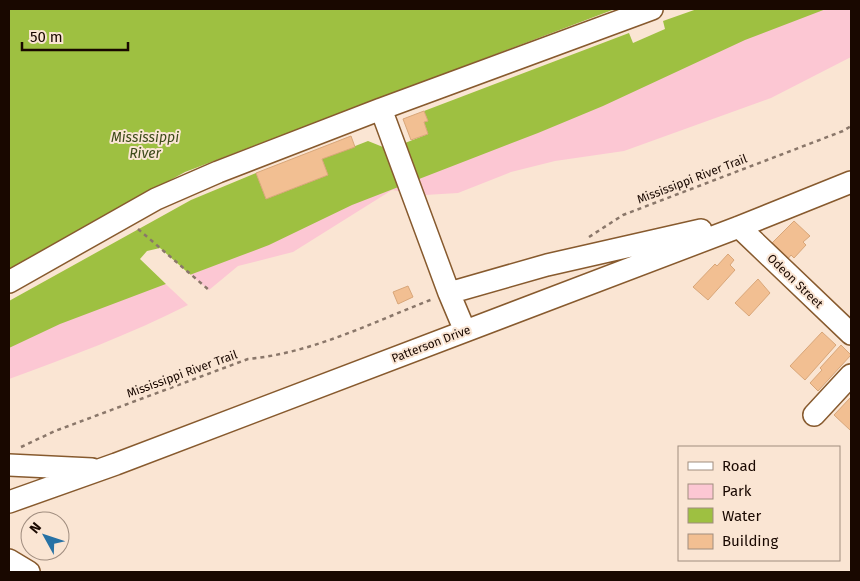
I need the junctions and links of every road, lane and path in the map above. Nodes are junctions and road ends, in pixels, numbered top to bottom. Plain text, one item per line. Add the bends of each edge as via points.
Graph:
1 (652, 9) edge
2 (381, 109) junction
3 (851, 126) edge
4 (851, 182) edge
5 (738, 227) junction
6 (138, 229) dead end
7 (584, 240) dead end
8 (9, 282) edge
9 (209, 290) dead end
10 (449, 293) junction
11 (465, 331) junction
12 (851, 334) edge
13 (851, 375) edge
14 (814, 415) dead end
15 (13, 457) edge
16 (102, 469) junction
17 (9, 502) edge
18 (9, 560) edge
19 (29, 572) edge

1 - 2 street
2 - 8 street via 156,199
2 - 10 street
3 - 7 path, Mississippi River Trail via 622,215
4 - 5 street, Patterson Drive
5 - 10 street via 718,226 546,265
5 - 11 street, Patterson Drive
5 - 12 street, Odeon Street
6 - 9 path
10 - 11 street
10 - 15 path, Mississippi River Trail via 325,342 248,359 55,431
11 - 16 street, Patterson Drive
13 - 14 street
15 - 16 street
16 - 17 street, Patterson Drive
18 - 19 street

